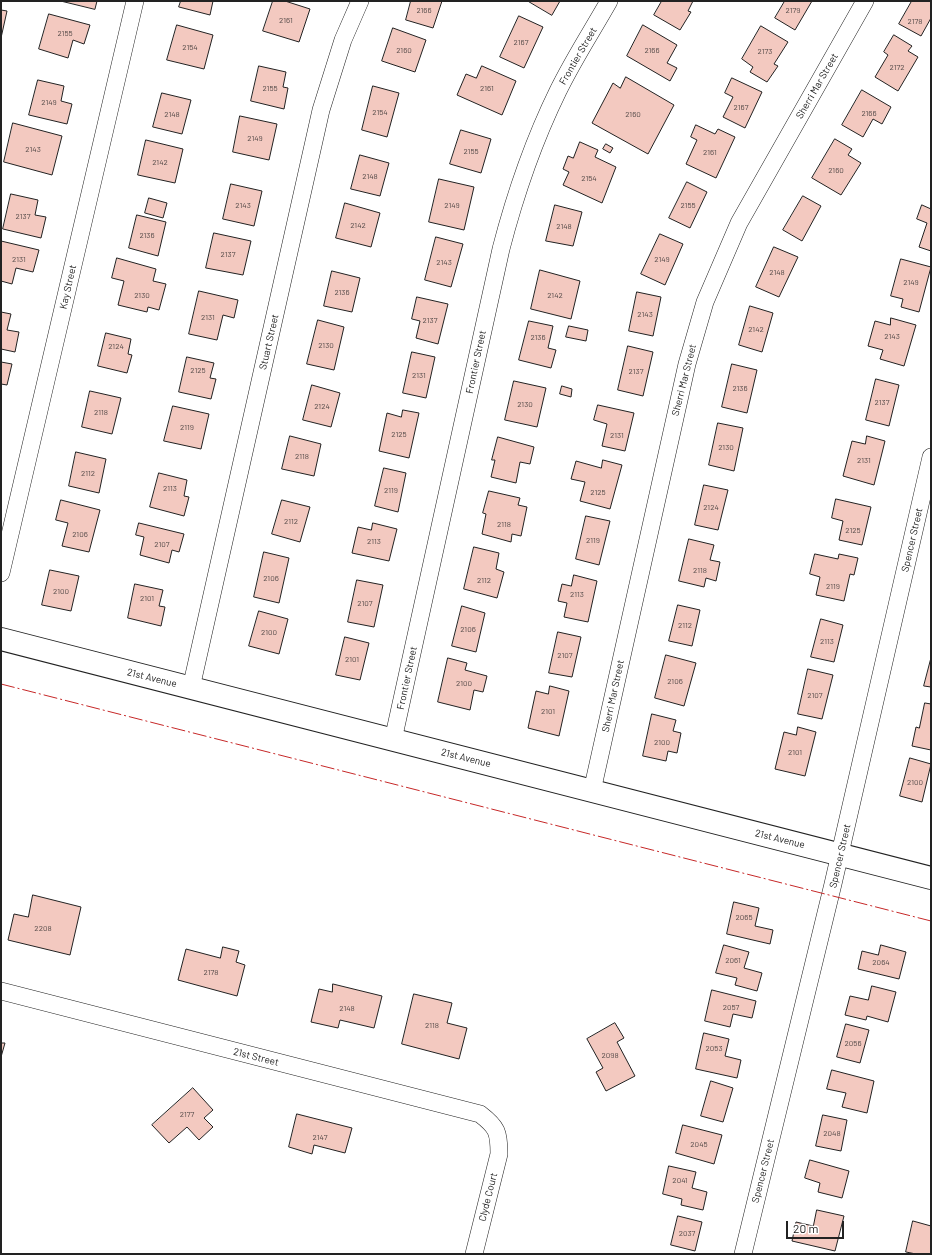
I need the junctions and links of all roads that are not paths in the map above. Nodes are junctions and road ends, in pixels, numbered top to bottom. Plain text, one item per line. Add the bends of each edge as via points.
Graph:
1 (135, 1) edge
2 (360, 1) edge
3 (609, 1) edge
4 (865, 1) edge
5 (931, 457) edge
6 (1, 573) edge
7 (1, 639) edge
8 (191, 688) junction
9 (393, 740) junction
10 (592, 791) junction
11 (840, 854) junction
12 (931, 878) edge
13 (1, 991) edge
14 (499, 1139) joint
15 (474, 1254) edge
16 (743, 1254) edge

1 - 6 street, Kay Street
2 - 8 street, Stuart Street via 343,40 321,110
3 - 9 street, Frontier Street via 558,90 532,148 512,208
4 - 10 street, Sherri Mar Street via 739,224 705,302 687,364
5 - 11 street, Spencer Street
7 - 8 street, 21st Avenue
8 - 9 street, 21st Avenue
9 - 10 street, 21st Avenue
10 - 11 street, 21st Avenue
11 - 12 street, 21st Avenue
11 - 16 street, Spencer Street
13 - 14 street, 21st Street via 480,1114 495,1126
14 - 15 street, Clyde Court via 499,1154

